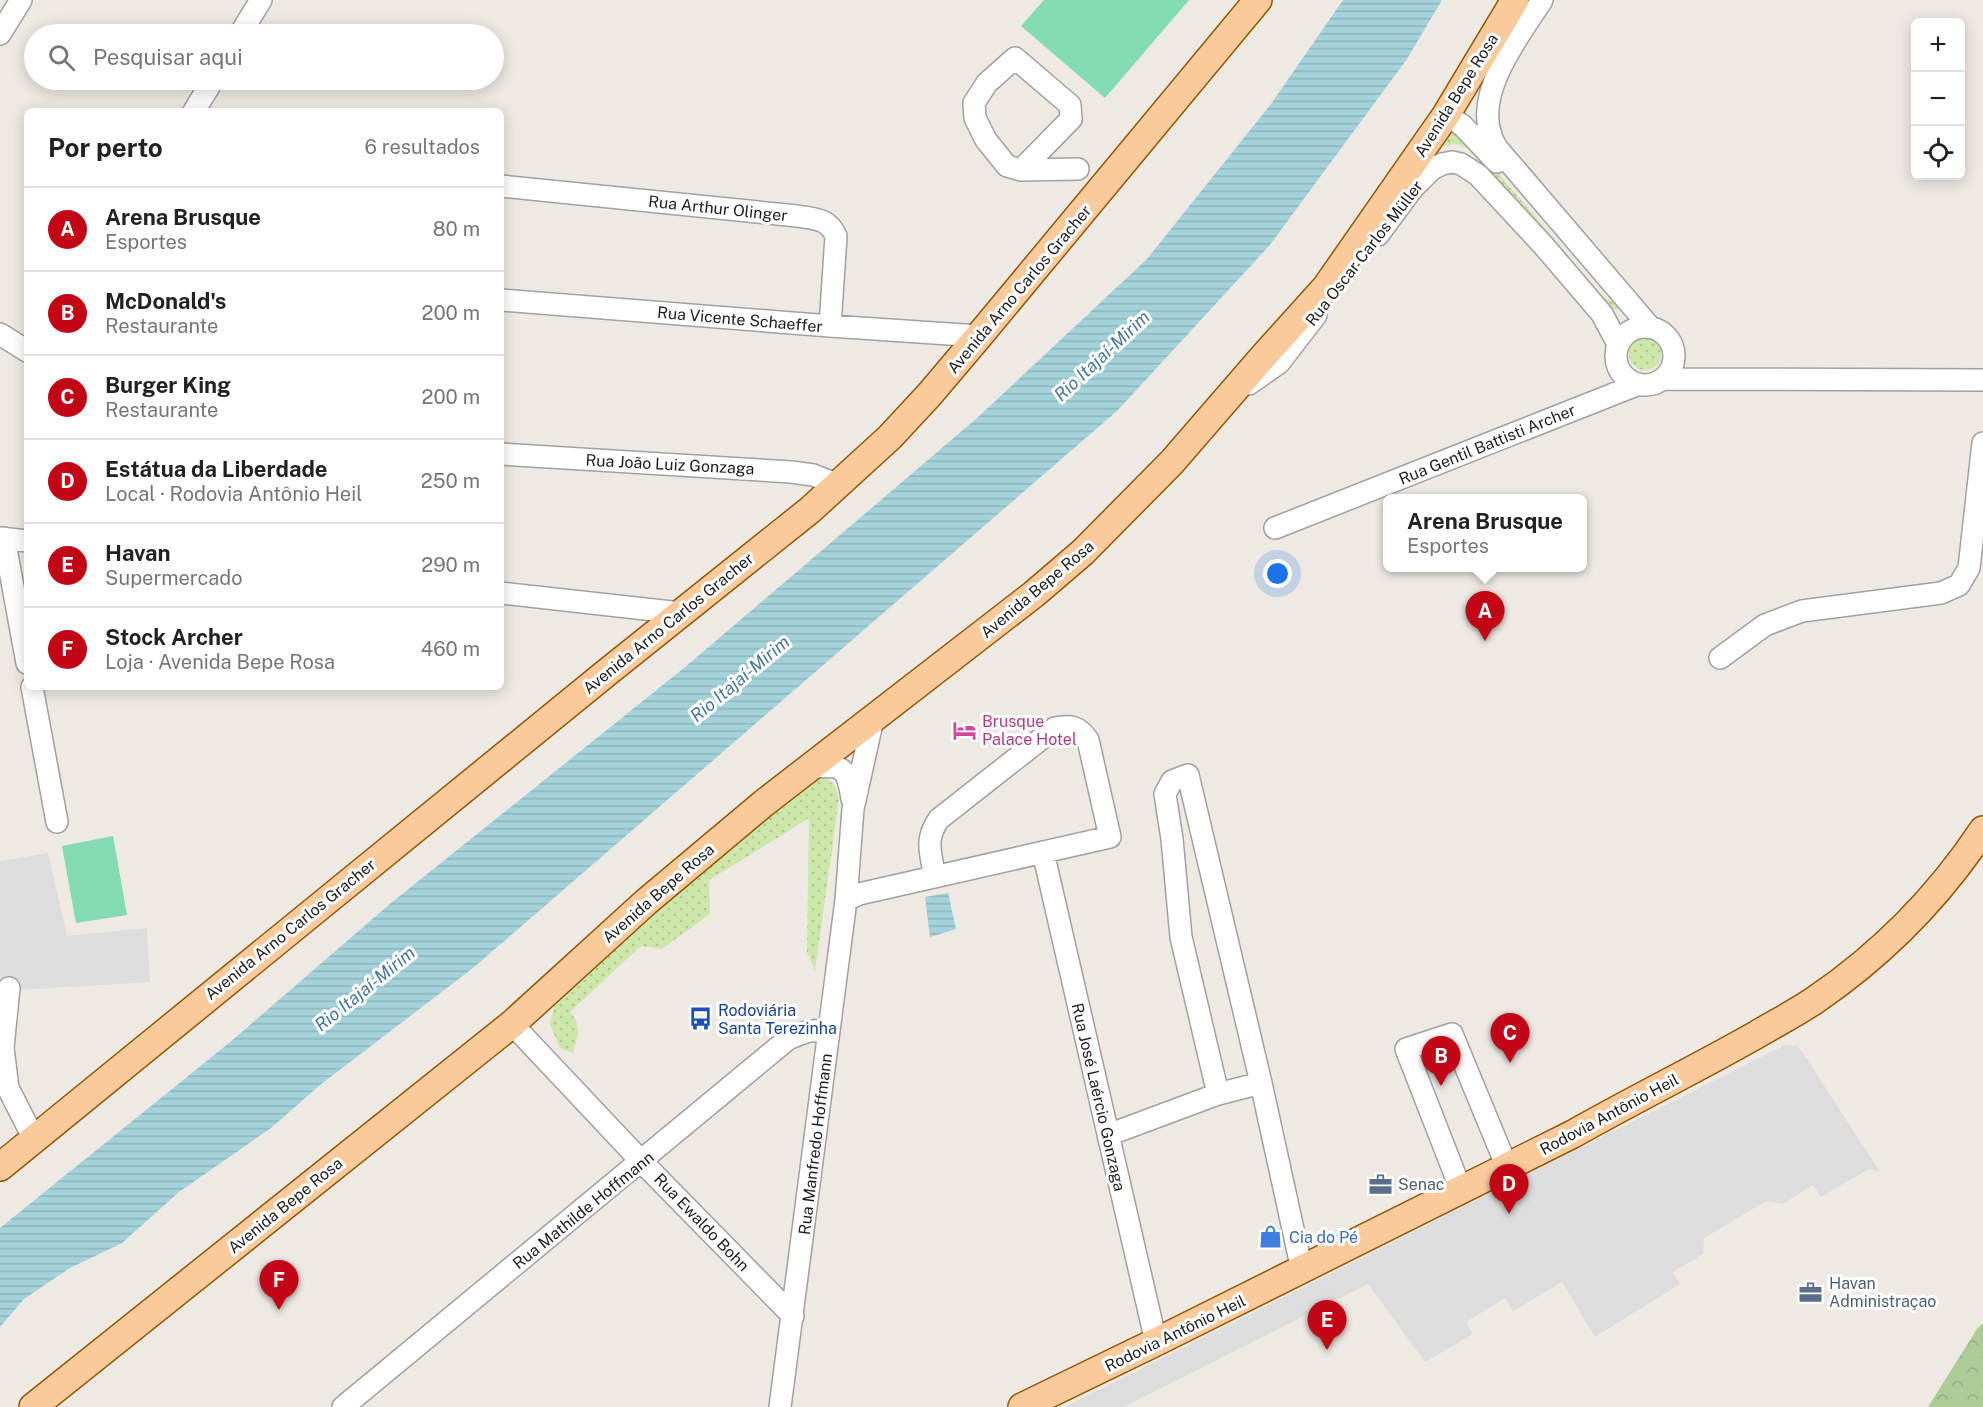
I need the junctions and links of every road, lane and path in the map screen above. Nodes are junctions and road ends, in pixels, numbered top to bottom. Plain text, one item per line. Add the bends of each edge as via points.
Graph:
1 (21, 0) edge
2 (261, 0) edge
3 (1258, 0) edge
4 (1498, 0) edge
5 (1515, 0) edge
6 (1542, 0) edge
7 (246, 24) edge
8 (0, 34) edge
9 (207, 90) edge
10 (196, 108) edge
11 (1446, 115) junction
12 (1050, 141) junction
13 (1078, 168) junction
14 (1021, 170) junction
15 (1385, 176) junction
16 (504, 186) edge
17 (1104, 186) junction
18 (1624, 296) junction
19 (504, 300) edge
20 (830, 326) junction
21 (1650, 327) junction
22 (0, 334) edge
23 (979, 336) junction
24 (1618, 344) junction
25 (24, 349) edge
26 (1674, 353) junction
27 (1262, 358) junction
28 (1621, 372) junction
29 (1663, 379) junction
30 (1735, 379) junction
31 (1983, 380) edge
32 (1639, 384) junction
33 (1228, 398) junction
34 (1599, 400) junction
35 (1983, 443) edge
36 (504, 454) edge
37 (836, 484) junction
38 (1275, 528) dead end
39 (2, 538) edge
40 (24, 541) edge
41 (504, 593) edge
42 (681, 613) junction
43 (24, 648) edge
44 (1720, 658) dead end
45 (33, 690) edge
46 (873, 719) junction
47 (809, 768) junction
48 (853, 809) junction
49 (57, 822) dead end
50 (1983, 830) edge
51 (1043, 852) junction
52 (935, 877) junction
53 (846, 900) junction
54 (9, 988) dead end
55 (512, 1024) junction
56 (828, 1034) junction
57 (1261, 1083) junction
58 (1218, 1094) junction
59 (1108, 1135) junction
60 (34, 1139) junction
61 (642, 1162) junction
62 (0, 1167) edge
63 (1507, 1167) junction
64 (1461, 1190) junction
65 (1302, 1270) junction
66 (793, 1316) junction
67 (1156, 1342) junction
68 (33, 1407) edge
69 (343, 1407) edge
70 (780, 1407) edge
71 (1022, 1407) edge

1 - 8 street
2 - 7 street
3 - 17 main road, Avenida Arno Carlos Gracher
4 - 15 main road, Avenida Bepe Rosa
5 - 11 main road, Avenida Bepe Rosa
6 - 18 street via 1504,61 1490,95 1491,135 1497,148
9 - 10 street
11 - 15 main road, Rua Oscar Carlos Müller via 1431,120 1397,171
11 - 18 street via 1462,125 1489,153 1607,289
11 - 27 main road, Avenida Bepe Rosa via 1326,287
12 - 13 street
12 - 14 street
12 - 14 street via 1071,119 1070,105 1015,58 987,83 974,103 975,118 986,140 1007,165
13 - 14 street
13 - 17 street
15 - 27 main road, Avenida Bepe Rosa
16 - 20 street, Rua Arthur Olinger via 824,221 836,236
17 - 23 main road, Avenida Arno Carlos Gracher
18 - 21 street
19 - 20 street, Rua Vicente Schaeffer
20 - 23 street, Rua Vicente Schaeffer
21 - 24 street via 1632,330
21 - 26 street via 1666,336
22 - 25 street
23 - 37 main road, Avenida Arno Carlos Gracher via 890,437
24 - 28 street via 1616,358
24 - 33 street, Rua Oscar Carlos Müller via 1602,315 1543,245 1478,175 1452,162 1432,169 1412,189 1279,363
26 - 29 street
26 - 30 street via 1701,369
27 - 33 main road, Avenida Bepe Rosa
28 - 32 street
28 - 34 street
29 - 30 street
29 - 32 street
30 - 31 street
32 - 34 street, Rua Gentil Battisti Archer
33 - 46 main road, Avenida Bepe Rosa via 1172,462 1083,552
34 - 38 street, Rua Gentil Battisti Archer
35 - 44 street via 1969,568 1959,585 1931,595 1802,611 1765,625
36 - 37 street, Rua João Luiz Gonzaga via 791,472
37 - 42 main road, Avenida Arno Carlos Gracher via 810,510
39 - 40 street
39 - 43 street
41 - 42 street
42 - 60 main road, Avenida Arno Carlos Gracher
45 - 49 street
46 - 47 main road, Avenida Bepe Rosa
46 - 48 street, Rua Manfredo Hoffmann
47 - 48 street, Rua Manfredo Hoffmann via 835,767 846,772
47 - 55 main road, Avenida Bepe Rosa via 646,902
48 - 53 street, Rua Manfredo Hoffmann
50 - 63 main road, Rodovia Antônio Heil via 1963,859 1892,938 1814,1001 1712,1060
51 - 52 street
51 - 52 street via 1110,837 1088,740 1076,727 1054,728 939,819 929,842
51 - 59 street, Rua José Laércio Gonzaga
52 - 53 street
53 - 56 street, Rua Manfredo Hoffmann
54 - 60 street via 3,1048 8,1088
55 - 61 street, Rua Ewaldo Bohn
55 - 68 main road, Avenida Bepe Rosa
56 - 61 street, Rua Mathilde Hoffmann via 809,1030 788,1039
56 - 66 street, Rua Manfredo Hoffmann
57 - 58 street
57 - 58 street via 1188,775 1172,781 1165,794 1181,937
57 - 65 street
58 - 59 street
59 - 67 street, Rua José Laércio Gonzaga
60 - 62 main road, Avenida Arno Carlos Gracher
61 - 66 street, Rua Ewaldo Bohn
61 - 69 street, Rua Mathilde Hoffmann
63 - 64 main road, Rodovia Antônio Heil
63 - 64 street via 1452,1034 1406,1049
64 - 65 main road, Rodovia Antônio Heil
65 - 67 main road, Rodovia Antônio Heil
66 - 70 street, Rua Manfredo Hoffmann
67 - 71 main road, Rodovia Antônio Heil

